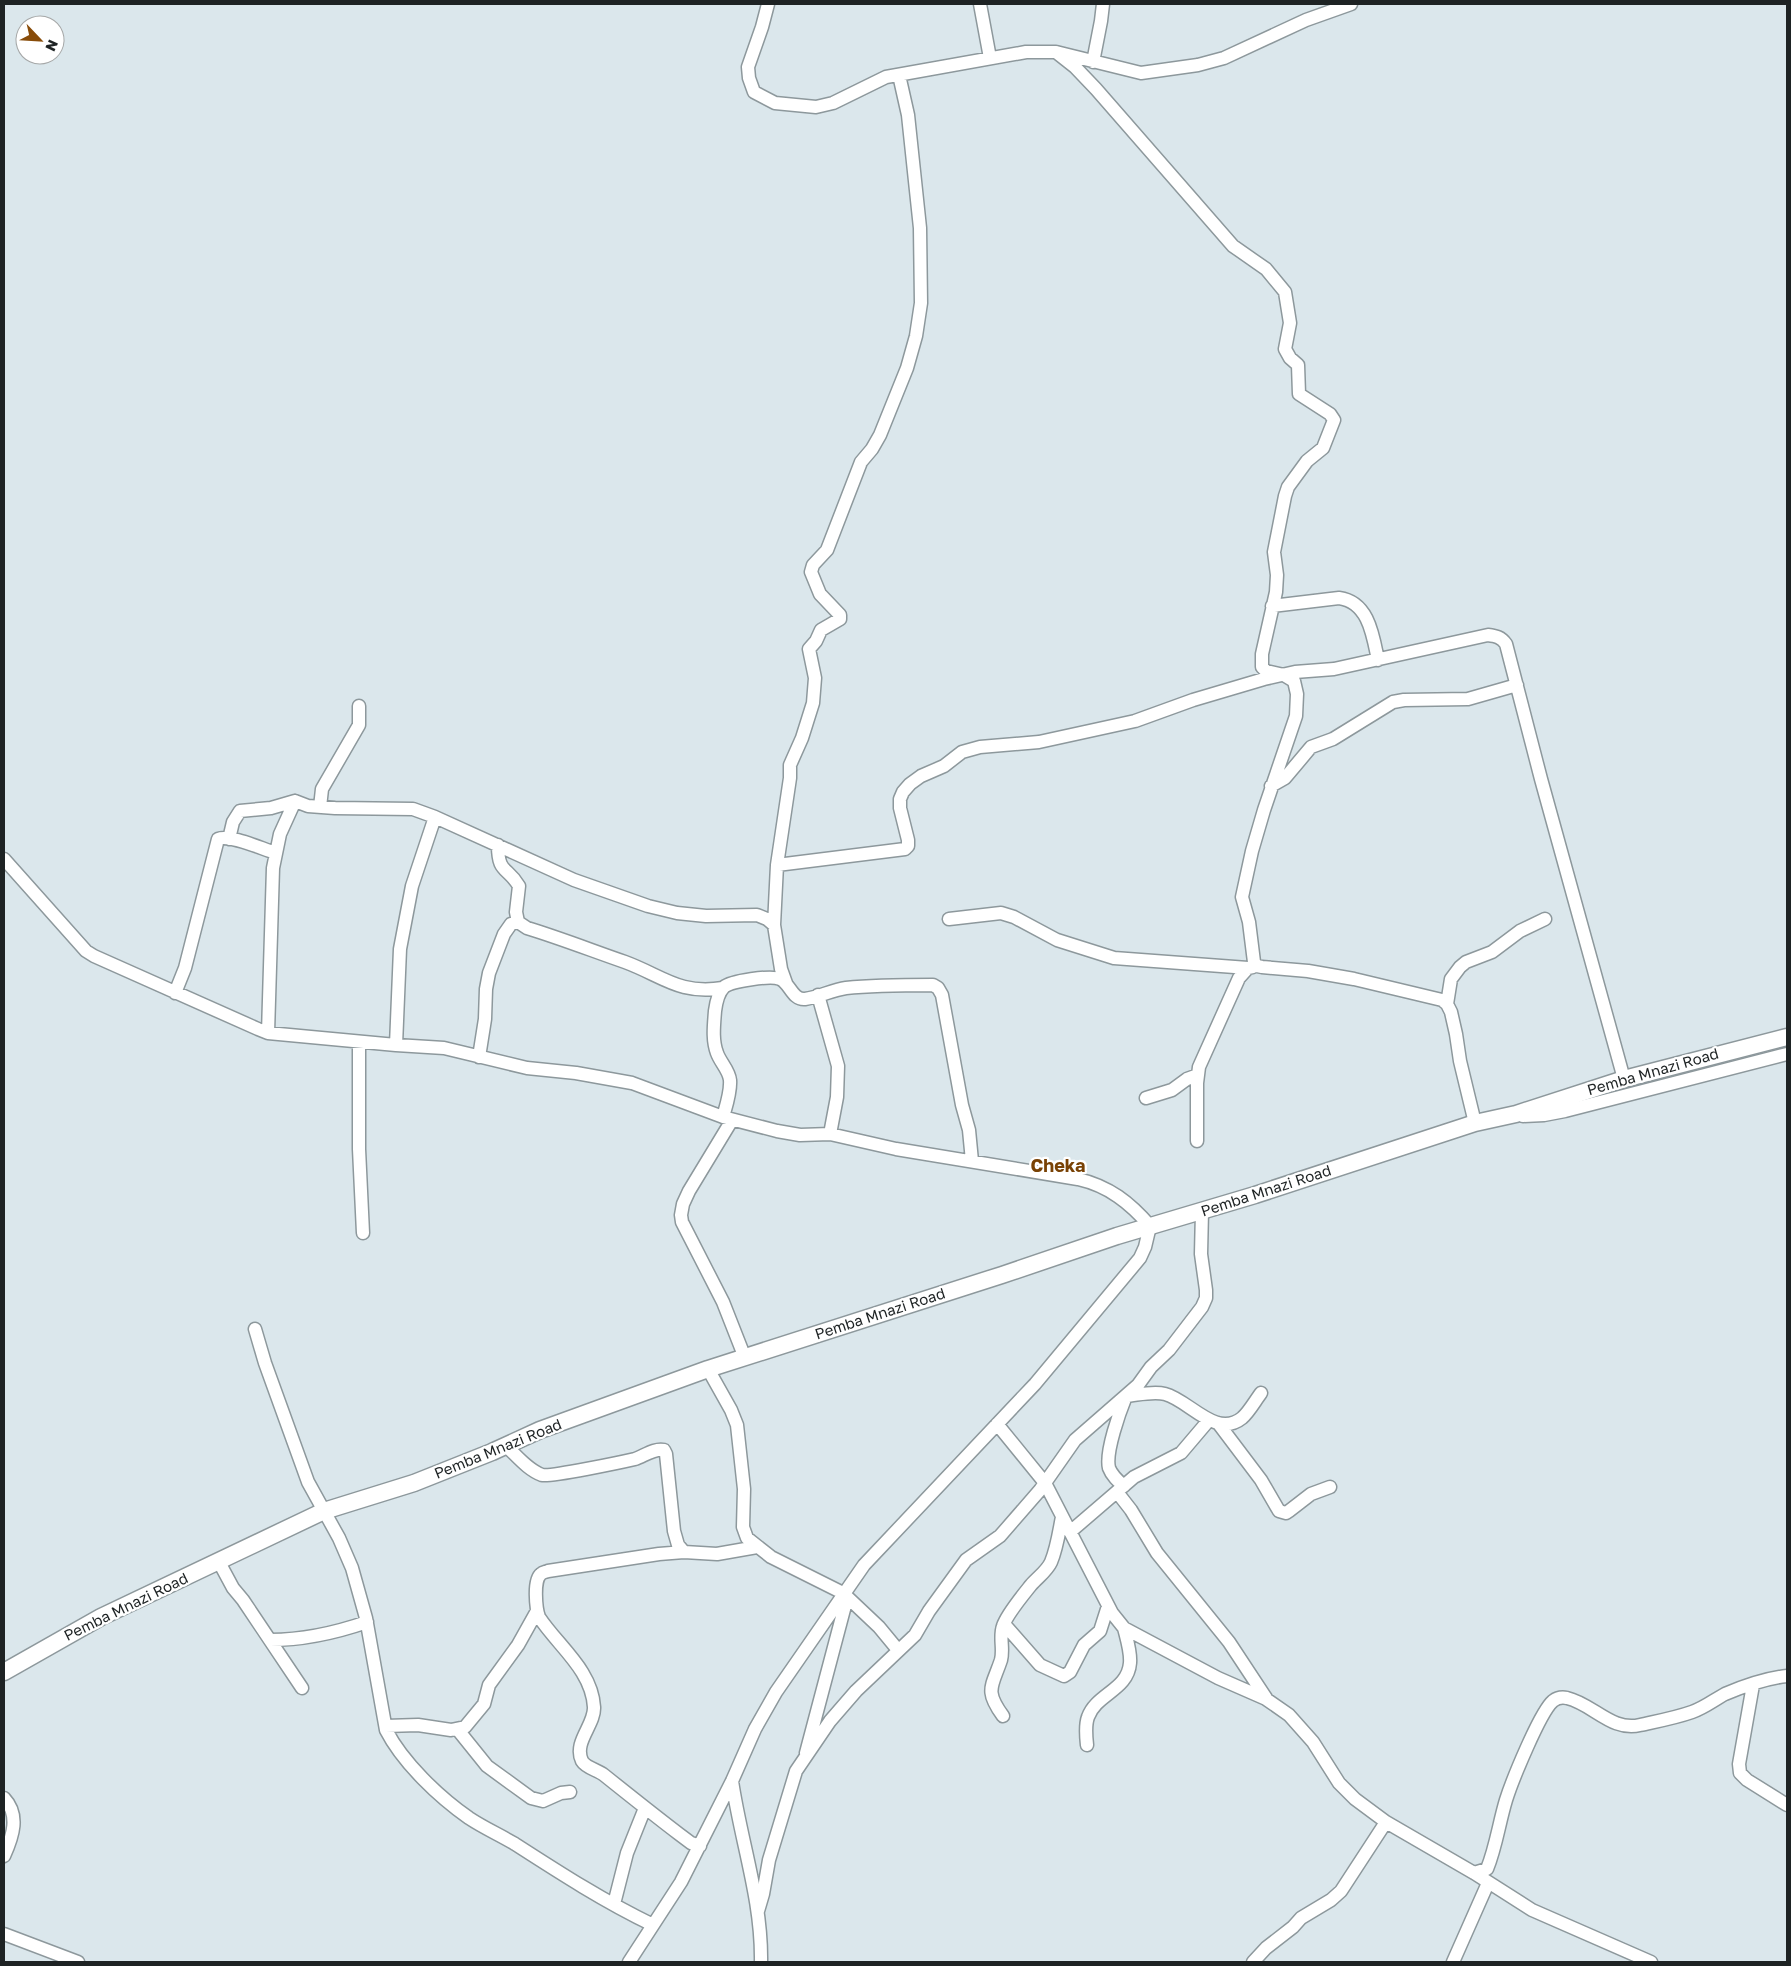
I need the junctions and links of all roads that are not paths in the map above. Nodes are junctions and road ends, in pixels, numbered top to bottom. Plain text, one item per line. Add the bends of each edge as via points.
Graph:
1 (768, 4) edge
2 (980, 4) edge
3 (1103, 4) edge
4 (1351, 4) edge
5 (1056, 52) junction
6 (990, 58) junction
7 (1093, 62) junction
8 (899, 75) junction
9 (1272, 606) junction
10 (1378, 660) junction
11 (1284, 675) junction
12 (1517, 685) junction
13 (360, 706) dead end
14 (1271, 786) junction
15 (295, 801) junction
16 (320, 807) junction
17 (435, 817) junction
18 (229, 839) junction
19 (498, 845) junction
20 (276, 853) junction
21 (4, 859) edge
22 (776, 865) junction
23 (949, 919) dead end
24 (1545, 919) dead end
25 (518, 922) junction
26 (774, 925) junction
27 (1252, 967) junction
28 (786, 983) junction
29 (723, 988) junction
30 (175, 993) junction
31 (818, 996) junction
32 (1447, 1004) junction
33 (268, 1033) junction
34 (1787, 1037) edge
35 (359, 1042) junction
36 (396, 1045) junction
37 (1787, 1054) edge
38 (479, 1057) junction
39 (1198, 1075) junction
40 (1624, 1079) junction
41 (1146, 1098) dead end
42 (1516, 1114) junction
43 (728, 1119) junction
44 (1475, 1123) junction
45 (830, 1134) junction
46 (1197, 1141) dead end
47 (972, 1161) junction
48 (1202, 1212) junction
49 (1150, 1226) junction
50 (363, 1233) dead end
51 (255, 1329) dead end
52 (745, 1358) junction
53 (708, 1369) junction
54 (1261, 1393) dead end
55 (1126, 1396) junction
56 (1213, 1421) junction
57 (997, 1424) junction
58 (506, 1446) junction
59 (1045, 1483) junction
60 (1330, 1487) dead end
61 (1120, 1489) junction
62 (324, 1511) junction
63 (1062, 1517) junction
64 (1070, 1532) junction
65 (757, 1547) junction
66 (684, 1552) junction
67 (219, 1562) junction
68 (845, 1596) junction
69 (1108, 1606) junction
70 (537, 1611) junction
71 (367, 1622) junction
72 (1004, 1624) junction
73 (1124, 1628) junction
74 (270, 1640) junction
75 (898, 1650) junction
76 (4, 1672) edge
77 (1787, 1676) edge
78 (1753, 1685) junction
79 (302, 1688) dead end
80 (1266, 1699) junction
81 (1003, 1716) dead end
82 (386, 1726) junction
83 (458, 1730) junction
84 (1087, 1745) dead end
85 (805, 1758) junction
86 (732, 1782) junction
87 (570, 1792) dead end
88 (4, 1798) edge
89 (1787, 1805) edge
90 (645, 1808) junction
91 (1386, 1822) junction
92 (700, 1846) junction
93 (4, 1856) edge
94 (1474, 1873) junction
95 (1488, 1883) junction
96 (614, 1904) junction
97 (758, 1911) junction
98 (653, 1925) junction
99 (4, 1934) edge
100 (78, 1962) edge
101 (629, 1962) edge
102 (761, 1962) edge
103 (1253, 1962) edge
104 (1453, 1962) edge
105 (1651, 1962) edge

1 - 8 street via 748,72 754,92 769,102 816,107 834,103 886,77
2 - 6 street
3 - 7 street
4 - 7 street via 1306,20 1224,58 1198,65 1141,73
5 - 6 street via 1026,52
5 - 7 street
5 - 9 street via 1096,89 1233,246 1266,269 1287,295 1290,323 1285,349 1298,365 1299,394 1334,420 1323,448 1307,461 1285,496 1274,552 1277,575
6 - 8 street
8 - 22 street via 908,114 920,228 921,303 907,368 880,434 861,462 827,550 811,572 820,594 840,619 821,630 809,649 815,678 813,703 790,765
9 - 10 street via 1339,598 1354,603 1367,619
9 - 11 street via 1262,666 1266,671
10 - 11 street
10 - 12 street via 1488,635 1497,636 1506,644
11 - 14 street via 1295,683 1296,716
11 - 22 street via 1193,700 1136,720 1039,742 980,747 962,752 944,766 921,776 903,792 900,808 908,840 905,849
12 - 14 street via 1468,699 1393,702 1333,739 1311,747 1285,778
12 - 40 street
13 - 16 street via 359,725 322,789
14 - 27 street via 1242,897 1249,922
15 - 16 street
15 - 18 street via 271,808 240,811
15 - 20 street via 280,834
16 - 17 street via 402,808
17 - 19 street
17 - 36 street via 412,886 400,949
18 - 20 street
18 - 30 street via 218,839 185,968
19 - 25 street via 498,858 503,869 519,886
19 - 26 street via 574,880 648,906 677,914 756,915
20 - 33 street via 271,889
21 - 30 street via 86,951
22 - 26 street
23 - 27 street via 1001,913 1057,940 1114,958
24 - 32 street via 1520,931 1492,952 1460,967 1451,979
25 - 29 street via 627,963 668,983 701,990
25 - 38 street via 511,924 504,934 489,973
26 - 28 street
27 - 32 street via 1308,971 1354,979 1442,1000
27 - 39 street via 1240,978 1217,1024
28 - 29 street via 770,977 729,984
28 - 31 street via 796,996 803,999
29 - 43 street via 718,996 714,1044 730,1081
30 - 33 street
31 - 45 street via 838,1066 837,1097
31 - 47 street via 845,988 933,985 938,988 942,994 969,1130
32 - 44 street
33 - 35 street
34 - 40 main road, Pemba Mnazi Road
35 - 36 street
35 - 50 street
36 - 38 street via 444,1048
37 - 42 street via 1565,1111 1527,1116
38 - 43 street via 527,1068 632,1083
39 - 41 street via 1172,1090
39 - 46 street
40 - 42 main road, Pemba Mnazi Road
42 - 44 main road, Pemba Mnazi Road
43 - 45 street via 788,1133
43 - 52 street via 683,1204 681,1215 723,1302
44 - 48 main road, Pemba Mnazi Road
45 - 47 street
47 - 49 street via 1094,1182 1120,1196
48 - 49 main road, Pemba Mnazi Road
48 - 55 street via 1201,1254 1206,1290 1202,1307 1169,1350
49 - 52 main road, Pemba Mnazi Road
49 - 57 street via 1145,1247 1133,1268
51 - 62 street via 295,1448
52 - 53 main road, Pemba Mnazi Road
53 - 58 main road, Pemba Mnazi Road via 540,1430
53 - 65 street via 737,1425 744,1489 744,1534
54 - 56 street via 1243,1418 1232,1423
55 - 56 street via 1164,1393
55 - 59 street via 1089,1426
55 - 61 street via 1116,1419 1108,1464
56 - 60 street via 1261,1480 1279,1511 1286,1513 1311,1494
56 - 61 street via 1181,1453 1143,1471
57 - 59 street
57 - 68 street via 864,1565
58 - 62 main road, Pemba Mnazi Road via 414,1483
58 - 66 street via 533,1471 545,1476 664,1450 674,1531
59 - 63 street
59 - 75 street via 1000,1536 966,1560 915,1635
61 - 64 street
61 - 80 street via 1157,1553 1229,1642
62 - 67 main road, Pemba Mnazi Road
62 - 71 street via 352,1568
63 - 64 street
63 - 72 street via 1050,1564
64 - 69 street
65 - 66 street via 717,1554
65 - 68 street
66 - 70 street via 638,1556 540,1574 536,1591
67 - 74 street via 233,1588
67 - 76 main road, Pemba Mnazi Road via 101,1617
68 - 75 street via 870,1617
68 - 85 street
68 - 86 street via 776,1692 755,1729
69 - 72 street via 1100,1631 1084,1645 1070,1672 1064,1676 1040,1665
69 - 73 street
70 - 83 street via 518,1645 489,1685 484,1704 472,1721
70 - 90 street via 582,1672 591,1693 594,1712 582,1740 582,1761 601,1772
71 - 74 street via 305,1639
71 - 82 street
72 - 81 street via 1001,1659 990,1692
73 - 80 street via 1218,1678
73 - 84 street via 1131,1660 1128,1673 1118,1688 1091,1712 1086,1725
74 - 79 street
75 - 85 street via 845,1702
77 - 78 street
78 - 89 street via 1740,1773
78 - 94 street via 1726,1694 1694,1712 1636,1726 1608,1720 1570,1698 1556,1699 1546,1710 1520,1764 1506,1800 1487,1869
80 - 91 street via 1289,1715 1313,1742 1330,1771 1355,1800
82 - 83 street via 418,1725
82 - 96 street via 395,1747 441,1796 470,1818
83 - 87 street via 487,1766 531,1798 543,1801
85 - 97 street via 790,1786
86 - 92 street
86 - 97 street
88 - 93 street via 15,1819
90 - 92 street
90 - 96 street via 627,1853
91 - 94 street
91 - 103 street via 1341,1891 1301,1918
92 - 98 street
94 - 95 street
95 - 104 street
95 - 105 street via 1532,1910
96 - 98 street
97 - 102 street via 762,1935
98 - 101 street
99 - 100 street

